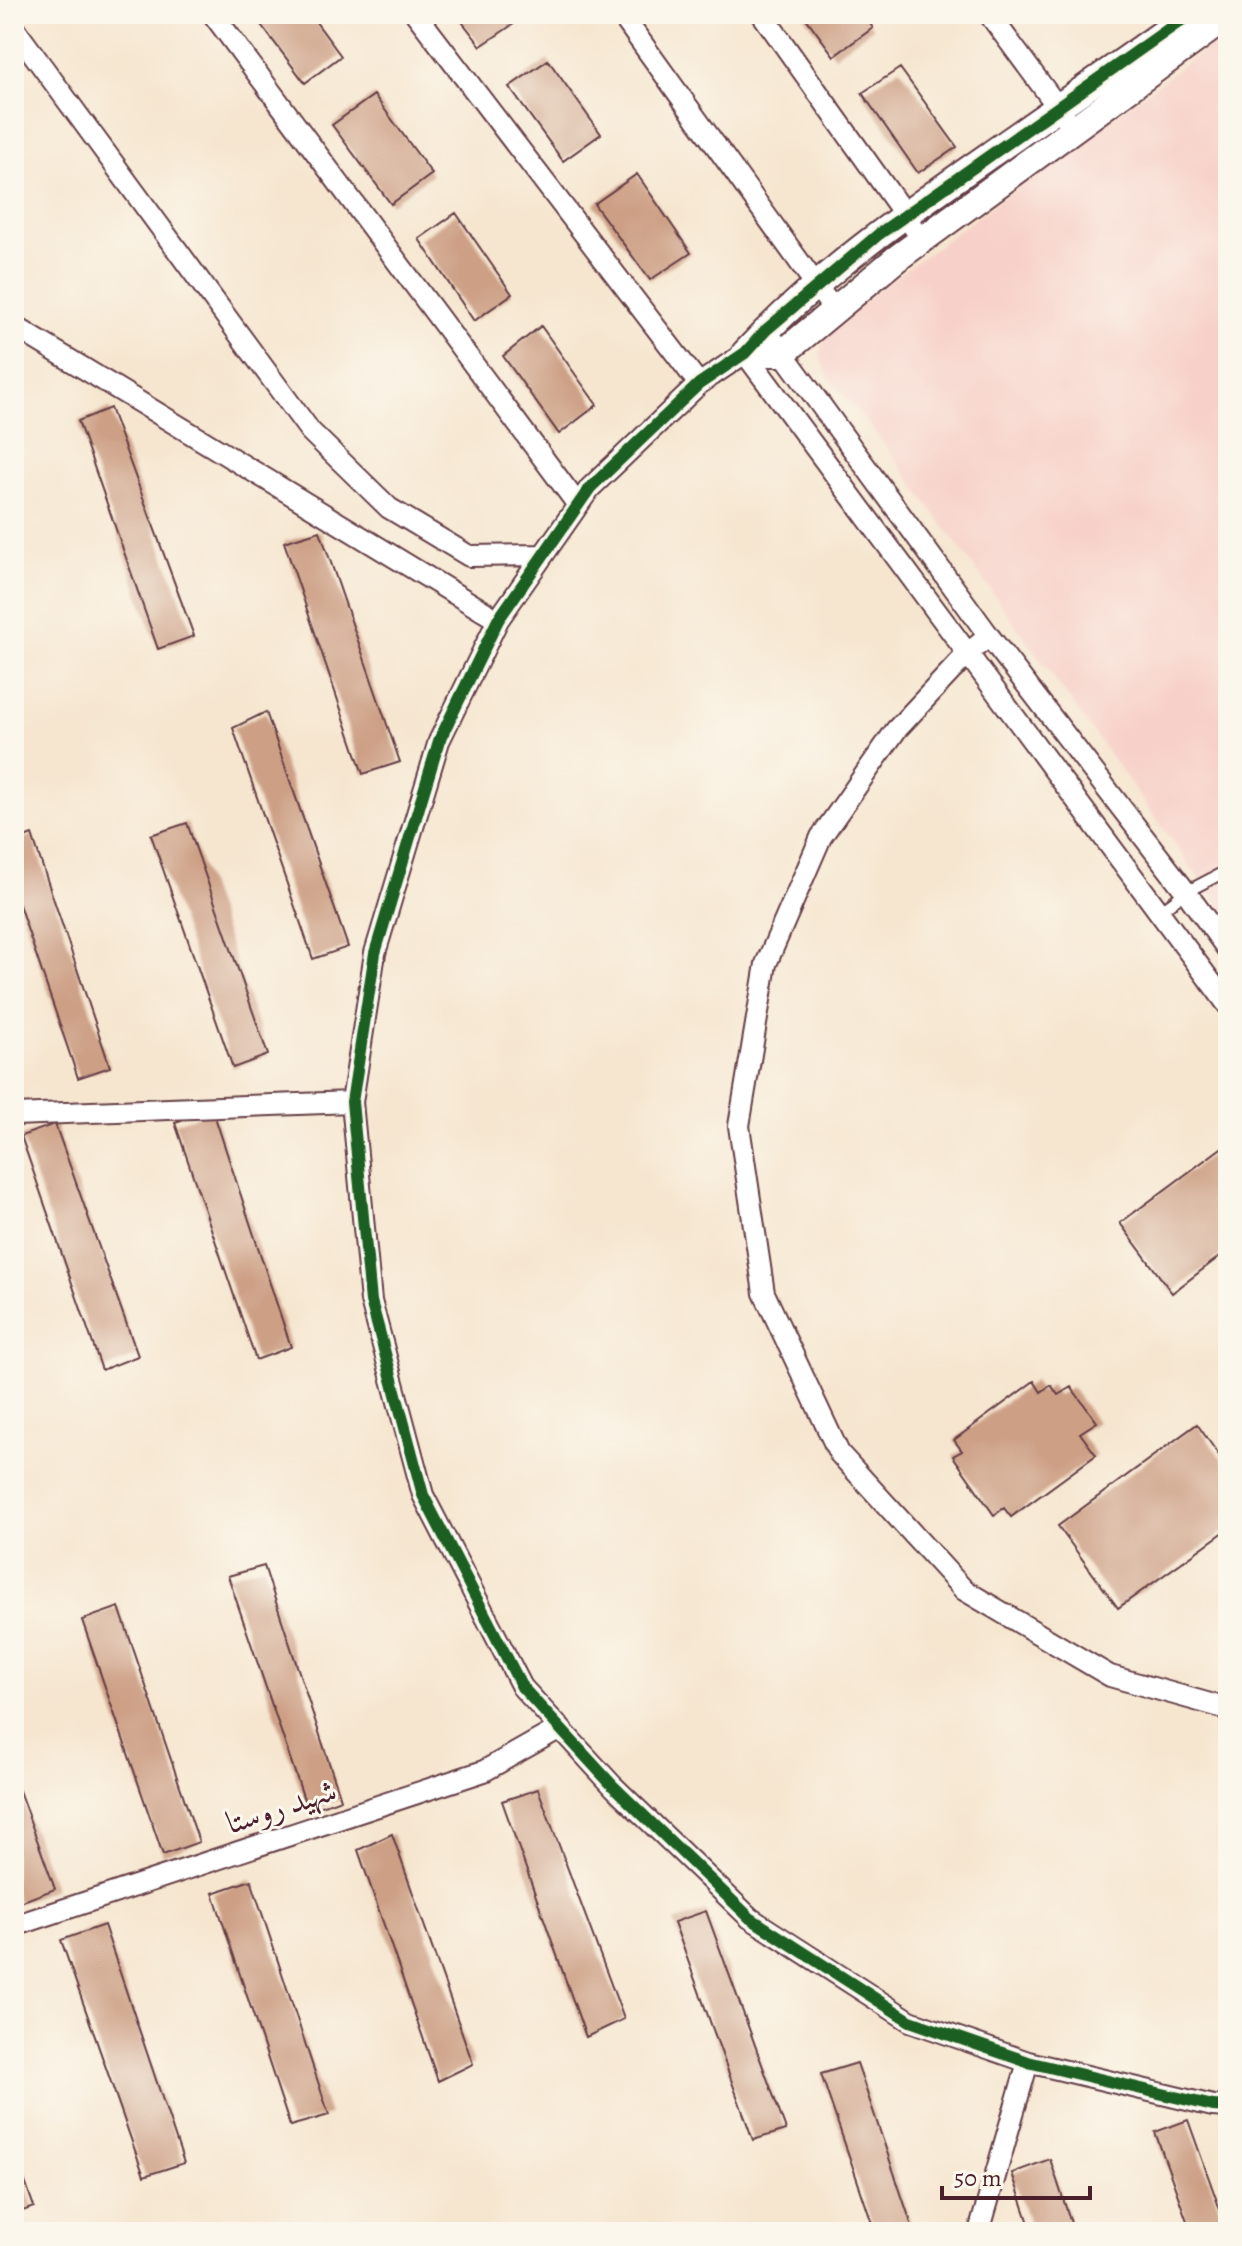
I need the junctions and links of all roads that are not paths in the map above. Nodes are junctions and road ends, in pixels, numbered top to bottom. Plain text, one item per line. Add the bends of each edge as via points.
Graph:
1 (213, 14) edge
2 (416, 14) edge
3 (621, 14) edge
4 (762, 14) edge
5 (989, 14) edge
6 (1228, 16) edge
7 (1195, 20) edge
8 (14, 28) edge
9 (1065, 118) junction
10 (905, 214) junction
11 (922, 239) junction
12 (816, 286) junction
13 (834, 310) junction
14 (14, 326) edge
15 (766, 330) junction
16 (745, 353) junction
17 (783, 353) junction
18 (699, 384) junction
19 (578, 505) junction
20 (543, 555) junction
21 (498, 620) junction
22 (989, 636) junction
23 (967, 654) junction
24 (1228, 870) edge
25 (1186, 892) junction
26 (1160, 911) junction
27 (1228, 950) edge
28 (1228, 1005) edge
29 (352, 1102) junction
30 (14, 1115) edge
31 (1228, 1709) edge
32 (560, 1728) junction
33 (14, 1926) edge
34 (1028, 2062) junction
35 (1228, 2107) edge
36 (979, 2232) edge

1 - 19 street
2 - 18 street
3 - 12 street
4 - 10 street
5 - 9 street
6 - 7 street
7 - 9 street
8 - 20 street via 310,431 389,508 469,556
9 - 10 street
9 - 11 street
10 - 11 street
10 - 12 street
11 - 13 street
12 - 13 street
12 - 15 street
13 - 17 street
14 - 21 street
15 - 16 street
15 - 17 street
16 - 17 street
16 - 18 street
16 - 23 street
17 - 22 street
18 - 19 street
19 - 20 street
20 - 21 street
21 - 29 street via 434,756 375,953
22 - 23 street
22 - 25 street
23 - 26 street
23 - 31 street via 896,730 821,837 766,964 739,1126 764,1293 839,1453 964,1590 1110,1676
24 - 25 lane
25 - 26 lane
25 - 27 street
26 - 28 street
29 - 30 street
29 - 32 street via 371,1301 423,1495 522,1687
32 - 33 street, شهید روستا via 484,1771
32 - 34 street via 750,1918 910,2021
34 - 35 street
34 - 36 street

